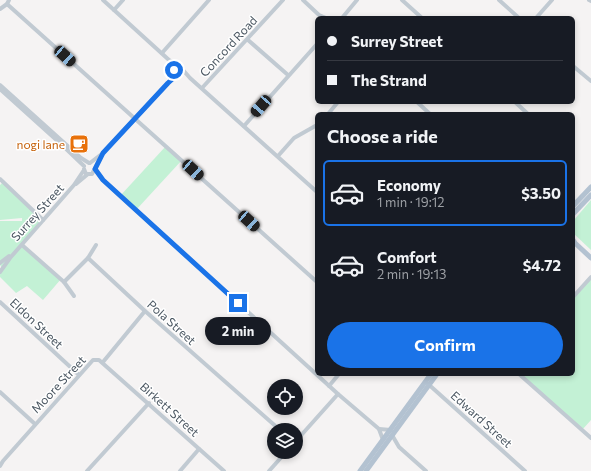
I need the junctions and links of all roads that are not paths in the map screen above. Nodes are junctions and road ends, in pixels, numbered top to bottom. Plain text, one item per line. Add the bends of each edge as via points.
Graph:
1 (103, 0) edge
2 (123, 0) edge
3 (209, 0) edge
4 (284, 0) edge
5 (303, 0) edge
6 (357, 0) edge
7 (402, 0) edge
8 (499, 0) edge
9 (552, 0) edge
10 (8, 2) edge
11 (0, 9) edge
12 (114, 10) junction
13 (320, 16) edge
14 (343, 16) edge
15 (420, 16) edge
16 (517, 16) edge
17 (538, 16) edge
18 (248, 40) junction
19 (315, 46) edge
20 (162, 53) junction
21 (169, 60) junction
22 (179, 65) junction
23 (575, 68) edge
24 (174, 70) junction
25 (181, 73) junction
26 (288, 76) junction
27 (591, 81) edge
28 (168, 83) junction
29 (0, 85) edge
30 (202, 88) junction
31 (0, 89) edge
32 (419, 104) edge
33 (517, 104) edge
34 (428, 112) edge
35 (526, 112) edge
36 (135, 118) junction
37 (244, 126) junction
38 (315, 126) edge
39 (103, 153) junction
40 (278, 156) junction
41 (90, 163) junction
42 (84, 168) junction
43 (95, 168) junction
44 (89, 174) junction
45 (0, 179) edge
46 (103, 180) junction
47 (74, 185) junction
48 (591, 187) edge
49 (315, 190) edge
50 (591, 195) edge
51 (575, 204) edge
52 (575, 212) edge
53 (43, 220) junction
54 (575, 243) edge
55 (22, 245) junction
56 (96, 245) dead end
57 (88, 258) junction
58 (591, 258) edge
59 (0, 267) edge
60 (591, 277) edge
61 (315, 280) edge
62 (64, 282) junction
63 (575, 294) edge
64 (74, 296) dead end
65 (0, 302) edge
66 (145, 311) junction
67 (103, 362) junction
68 (315, 373) edge
69 (79, 375) junction
70 (318, 376) edge
71 (337, 376) edge
72 (430, 376) edge
73 (435, 376) edge
74 (521, 376) edge
75 (427, 383) junction
76 (329, 386) junction
77 (0, 392) edge
78 (338, 394) junction
79 (149, 403) junction
80 (272, 423) edge
81 (35, 424) junction
82 (379, 428) junction
83 (303, 433) edge
84 (391, 433) junction
85 (591, 438) edge
86 (385, 442) junction
87 (400, 447) junction
88 (200, 449) junction
89 (280, 459) edge
90 (2, 462) edge
91 (0, 466) edge
92 (87, 471) edge
93 (180, 471) edge
94 (224, 471) edge
95 (269, 471) edge
96 (360, 471) edge
97 (366, 471) edge
98 (426, 471) edge
99 (525, 471) edge

1 - 12 street
2 - 12 street
3 - 20 street
4 - 18 street, Concord Road
5 - 13 street
6 - 14 street
7 - 15 street
8 - 16 street
9 - 17 street
10 - 11 street
10 - 36 street
12 - 20 street
18 - 26 street
18 - 30 street, Concord Road
19 - 26 street
20 - 21 street
21 - 22 street
21 - 24 street
22 - 24 street
22 - 25 street via 182,67
23 - 27 street
24 - 25 street
24 - 28 street
25 - 28 street
25 - 30 street
26 - 37 street
28 - 36 street
29 - 41 street via 81,158
30 - 37 street
31 - 42 street
32 - 34 street
33 - 35 street
36 - 39 street
36 - 61 street
37 - 40 street
38 - 40 street via 294,138
39 - 41 street
39 - 43 street
40 - 49 street
41 - 42 street
41 - 43 street
42 - 44 street
42 - 47 street, Surrey Street
43 - 44 street, Surrey Street via 94,172
43 - 46 street
44 - 46 street
44 - 47 street, Surrey Street
45 - 53 street
46 - 68 street
47 - 53 street, Surrey Street
48 - 51 main road
50 - 52 main road
53 - 55 street, Surrey Street
54 - 58 main road
55 - 59 street, Surrey Street
55 - 62 street
56 - 57 street
57 - 62 street
57 - 66 street, Pola Street
60 - 63 street
62 - 64 street
65 - 69 street, Eldon Street
66 - 67 street, Moore Street
66 - 80 street, Pola Street
67 - 69 street, Moore Street via 93,360
67 - 79 street, Birkett Street
69 - 81 street, Moore Street
70 - 76 street
71 - 76 street
72 - 75 main road
73 - 75 main road
74 - 85 street
75 - 84 main road
75 - 99 street, Edward Street
76 - 78 street
77 - 81 street
78 - 82 street
78 - 83 street
79 - 88 street, Birkett Street
79 - 92 street
81 - 90 street, Moore Street
82 - 84 street
82 - 86 street
84 - 86 main road
84 - 87 street
86 - 87 street
86 - 96 main road
86 - 97 main road
87 - 98 street
88 - 93 street
88 - 94 street, Birkett Street
89 - 95 street
90 - 91 street, Moore Street

